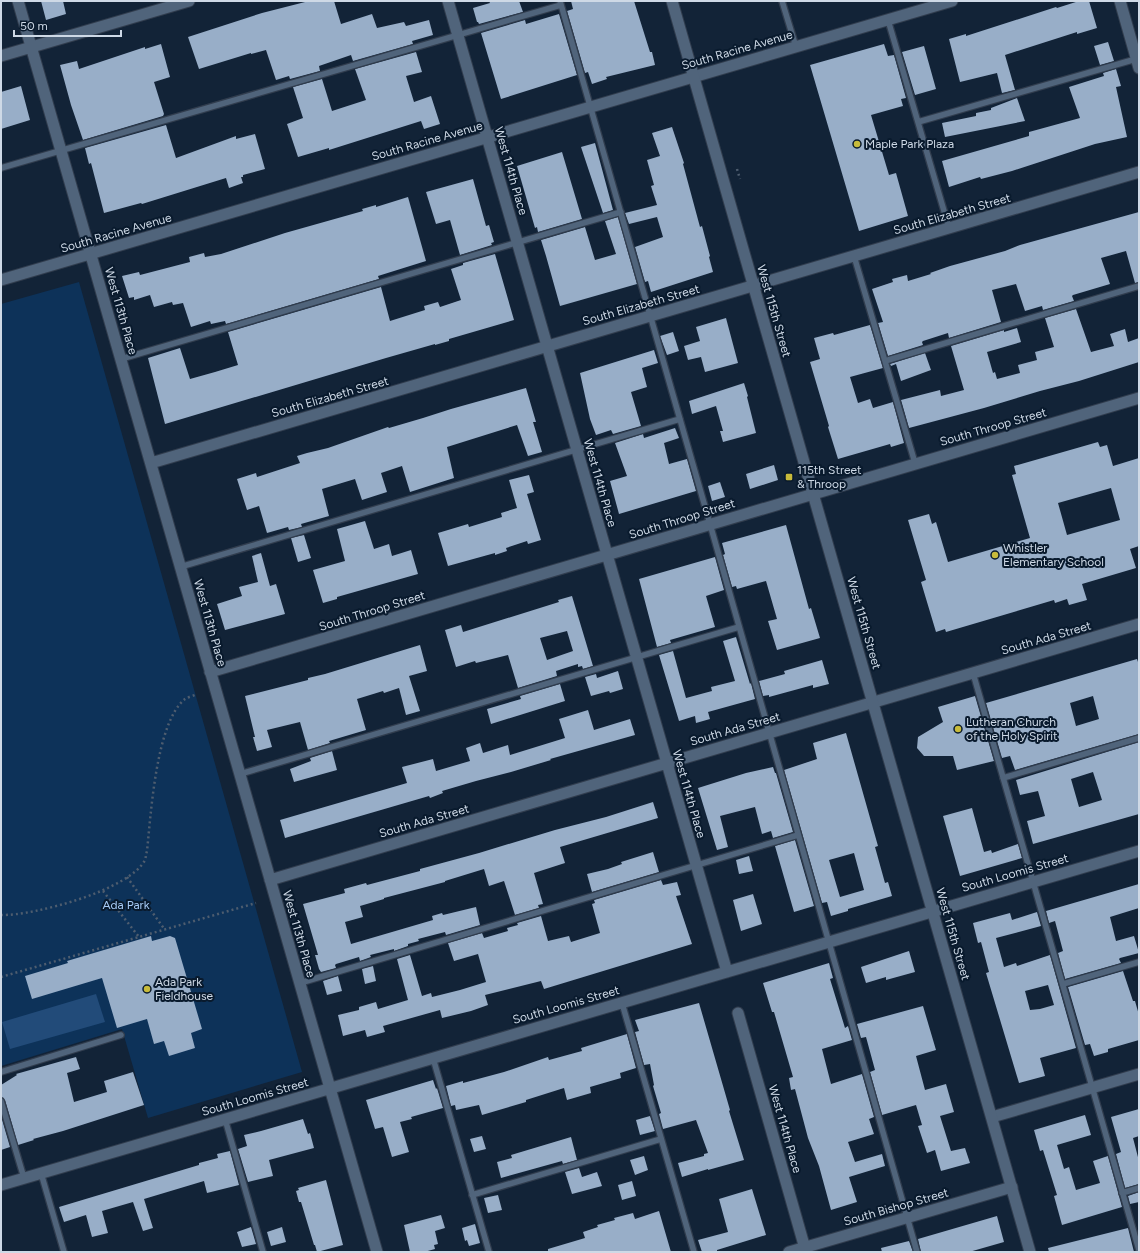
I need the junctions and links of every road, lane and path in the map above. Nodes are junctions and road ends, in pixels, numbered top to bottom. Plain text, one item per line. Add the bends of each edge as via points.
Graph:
1 (18, 1) edge
2 (189, 1) edge
3 (448, 1) edge
4 (672, 1) edge
5 (782, 1) edge
6 (952, 1) edge
7 (1120, 1) edge
8 (560, 3) edge
9 (888, 20) junction
10 (458, 35) junction
11 (31, 47) junction
12 (796, 47) junction
13 (1, 56) edge
14 (1138, 63) edge
15 (694, 76) junction
16 (590, 107) junction
17 (918, 122) junction
18 (487, 137) junction
19 (61, 150) junction
20 (1, 168) edge
21 (737, 169) dead end
22 (1139, 172) edge
23 (740, 179) dead end
24 (621, 212) junction
25 (949, 228) junction
26 (518, 242) junction
27 (90, 253) junction
28 (854, 256) junction
29 (1, 280) edge
30 (754, 286) junction
31 (1139, 286) edge
32 (651, 316) junction
33 (547, 346) junction
34 (121, 359) junction
35 (885, 361) junction
36 (1139, 398) edge
37 (680, 419) junction
38 (577, 449) junction
39 (151, 463) junction
40 (915, 463) junction
41 (813, 493) junction
42 (710, 524) junction
43 (607, 554) junction
44 (180, 567) junction
45 (1139, 624) edge
46 (739, 627) junction
47 (637, 658) junction
48 (210, 672) junction
49 (973, 672) junction
50 (197, 694) dead end
51 (873, 702) junction
52 (769, 733) junction
53 (1139, 738) edge
54 (667, 763) junction
55 (240, 774) junction
56 (1003, 778) junction
57 (798, 835) junction
58 (1139, 851) edge
59 (696, 866) junction
60 (127, 877) junction
61 (270, 880) junction
62 (1033, 882) junction
63 (103, 891) junction
64 (256, 903) dead end
65 (933, 911) junction
66 (1, 915) edge
67 (165, 930) junction
68 (139, 937) junction
69 (829, 942) junction
70 (1139, 962) edge
71 (727, 972) junction
72 (1, 977) edge
73 (300, 983) junction
74 (1062, 984) junction
75 (622, 1003) junction
76 (738, 1013) dead end
77 (121, 1035) dead end
78 (433, 1058) junction
79 (1, 1072) edge
80 (1139, 1074) edge
81 (330, 1088) junction
82 (1092, 1088) junction
83 (1, 1101) edge
84 (992, 1117) junction
85 (225, 1119) junction
86 (661, 1139) junction
87 (41, 1173) junction
88 (24, 1178) junction
89 (1, 1185) edge
90 (1012, 1187) junction
91 (1139, 1188) edge
92 (1122, 1193) junction
93 (472, 1195) junction
94 (908, 1217) junction
95 (805, 1250) edge
96 (1139, 1250) edge
97 (64, 1252) edge
98 (263, 1252) edge
99 (377, 1252) edge
100 (489, 1252) edge
101 (694, 1252) edge
102 (789, 1252) edge
103 (917, 1252) edge
104 (1030, 1252) edge

1 - 11 street, West 113th Place
2 - 11 street
3 - 10 street, West 114th Place
4 - 15 street, West 115th Street
5 - 12 lane
6 - 9 street, South Racine Avenue
7 - 14 street
8 - 10 lane
8 - 16 lane
9 - 12 street, South Racine Avenue
9 - 17 lane
10 - 18 street, West 114th Place
10 - 19 lane
11 - 13 street
11 - 19 street, West 113th Place
12 - 15 street, South Racine Avenue
14 - 17 lane
15 - 16 street, South Racine Avenue
15 - 30 street, West 115th Street
16 - 18 street, South Racine Avenue
16 - 24 lane
17 - 25 lane
18 - 26 street, West 114th Place
18 - 27 street, South Racine Avenue
19 - 20 lane
19 - 27 street, West 113th Place
21 - 23 path
22 - 25 street, South Elizabeth Street
24 - 26 lane
24 - 32 lane
25 - 28 street, South Elizabeth Street
26 - 33 street, West 114th Place
26 - 34 lane
27 - 29 street, South Racine Avenue
27 - 34 street, West 113th Place
28 - 30 street, South Elizabeth Street
28 - 35 lane
30 - 32 street, South Elizabeth Street
30 - 41 street, West 115th Street
31 - 35 lane
32 - 33 street, South Elizabeth Street
32 - 37 lane
33 - 38 street, West 114th Place
33 - 39 street, South Elizabeth Street
34 - 39 street, West 113th Place
35 - 40 lane
36 - 40 street, South Throop Street
37 - 38 lane
37 - 42 lane
38 - 43 street, West 114th Place
38 - 44 lane
39 - 44 street, West 113th Place
40 - 41 street, South Throop Street
41 - 42 street, South Throop Street
41 - 51 street, West 115th Street
42 - 43 street, South Throop Street
42 - 46 lane
43 - 47 street, West 114th Place
43 - 48 street, South Throop Street
44 - 48 street, West 113th Place
45 - 49 street, South Ada Street
46 - 47 lane
46 - 52 lane
47 - 54 street, West 114th Place
47 - 55 lane
48 - 55 street, West 113th Place
49 - 51 street, South Ada Street
49 - 56 lane
50 - 60 path via 181,704 173,714 164,734 147,851 144,860
51 - 52 street, South Ada Street
51 - 65 street, West 115th Street
52 - 54 street, South Ada Street
52 - 57 lane
53 - 56 lane
54 - 59 street, West 114th Place
54 - 61 street, South Ada Street
55 - 61 street, West 113th Place
56 - 62 lane
57 - 59 lane
57 - 69 lane
58 - 62 street, South Loomis Street
59 - 71 street, West 114th Place
59 - 73 lane
60 - 63 path
60 - 67 path
61 - 73 street, West 113th Place
62 - 65 street, South Loomis Street
62 - 74 lane
63 - 66 path via 31,911
63 - 68 path
64 - 67 path
65 - 69 street, South Loomis Street
65 - 84 street, West 115th Street
67 - 68 path
68 - 72 path
69 - 71 street, South Loomis Street
69 - 94 lane
70 - 74 lane
71 - 75 street, South Loomis Street
73 - 81 street, West 113th Place
74 - 82 lane
75 - 78 street, South Loomis Street
75 - 86 lane
76 - 95 street, West 114th Place
77 - 79 lane
78 - 81 street, South Loomis Street
78 - 93 lane
80 - 82 street
81 - 85 street, South Loomis Street
81 - 99 street, West 113th Place
82 - 84 street
82 - 92 lane
83 - 88 lane
84 - 90 street, West 115th Street
85 - 87 street, South Loomis Street
85 - 98 lane
86 - 93 lane
86 - 101 lane
87 - 88 street, South Loomis Street
87 - 97 lane
88 - 89 street, South Loomis Street
90 - 94 street, South Bishop Street
90 - 104 street, West 115th Street
91 - 92 lane
92 - 96 lane
93 - 100 lane
94 - 95 street, South Bishop Street
94 - 103 lane
95 - 102 street, South Bishop Street

